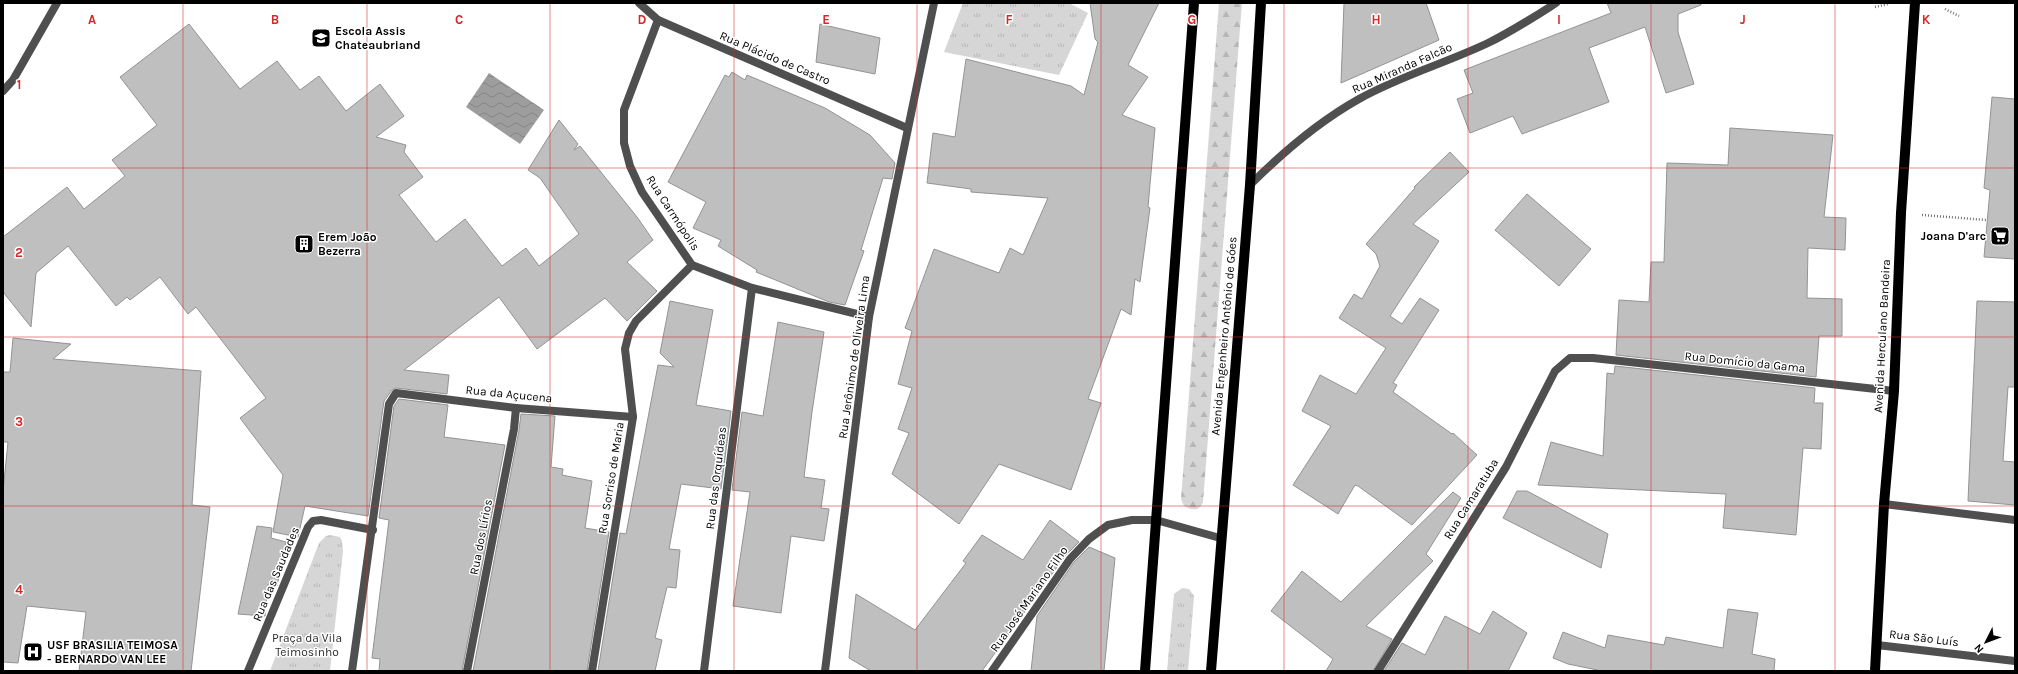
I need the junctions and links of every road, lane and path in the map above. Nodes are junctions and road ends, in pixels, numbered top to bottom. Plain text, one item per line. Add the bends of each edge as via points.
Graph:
1 (57, 3) edge
2 (639, 3) edge
3 (934, 3) edge
4 (1194, 3) edge
5 (1261, 3) edge
6 (1556, 3) edge
7 (1915, 3) edge
8 (1888, 4) dead end
9 (1875, 7) dead end
10 (1945, 9) dead end
11 (1959, 16) dead end
12 (658, 20) junction
13 (3, 91) edge
14 (907, 128) junction
15 (1250, 185) junction
16 (1901, 213) junction
17 (1987, 220) dead end
18 (692, 265) junction
19 (752, 288) junction
20 (869, 317) junction
21 (1593, 358) joint
22 (1894, 391) junction
23 (516, 408) junction
24 (633, 417) junction
25 (1884, 504) junction
26 (1156, 520) junction
27 (2015, 520) edge
28 (373, 530) junction
29 (1220, 538) junction
30 (1877, 645) junction
31 (2015, 661) edge
32 (248, 671) edge
33 (352, 671) edge
34 (467, 671) edge
35 (592, 671) edge
36 (704, 671) edge
37 (825, 671) edge
38 (992, 671) edge
39 (1145, 671) edge
40 (1210, 671) edge
41 (1378, 671) edge
42 (1875, 671) edge

1 - 13 street via 13,80
2 - 12 street, Rua Plácido de Castro
3 - 14 street, Rua Jerônimo de Oliveira Lima
4 - 26 main road
5 - 15 main road, Avenida Engenheiro Antônio de Góes
6 - 15 street, Rua Miranda Falcão via 1488,42 1359,99 1309,131
7 - 16 main road, Avenida Herculano Bandeira
8 - 9 path
10 - 11 path
12 - 14 street, Rua Plácido de Castro
12 - 18 street, Rua Carmópolis via 624,110 624,142 630,166 642,192
14 - 20 street, Rua Jerônimo de Oliveira Lima
15 - 29 main road, Avenida Engenheiro Antônio de Góes
16 - 17 path
16 - 22 main road, Avenida Herculano Bandeira
18 - 19 street, Rua Carmópolis
18 - 24 street, Rua Sorriso de Maria via 636,321 629,333 625,349
19 - 20 street, Rua Carmópolis
19 - 36 street, Rua das Orquídeas
20 - 37 street, Rua Jerônimo de Oliveira Lima
21 - 22 street, Rua Domício da Gama
21 - 41 street, Rua Camaratuba via 1570,358 1555,371 1506,467
22 - 25 main road, Avenida Herculano Bandeira
23 - 24 street, Rua da Açucena
23 - 28 street, Rua da Açucena via 396,393 389,404
23 - 34 street, Rua dos Lírios
24 - 35 street, Rua Sorriso de Maria
25 - 27 street
25 - 30 main road, Avenida Herculano Bandeira
26 - 29 street, Rua José Mariano Filho
26 - 38 street, Rua José Mariano Filho via 1118,522 1108,525 1089,539 1070,559
26 - 39 main road
28 - 32 street, Rua das Saudades via 321,520 313,521 308,527
28 - 33 street
29 - 40 main road, Avenida Engenheiro Antônio de Góes
30 - 31 street, Rua São Luís
30 - 42 main road, Avenida Herculano Bandeira

